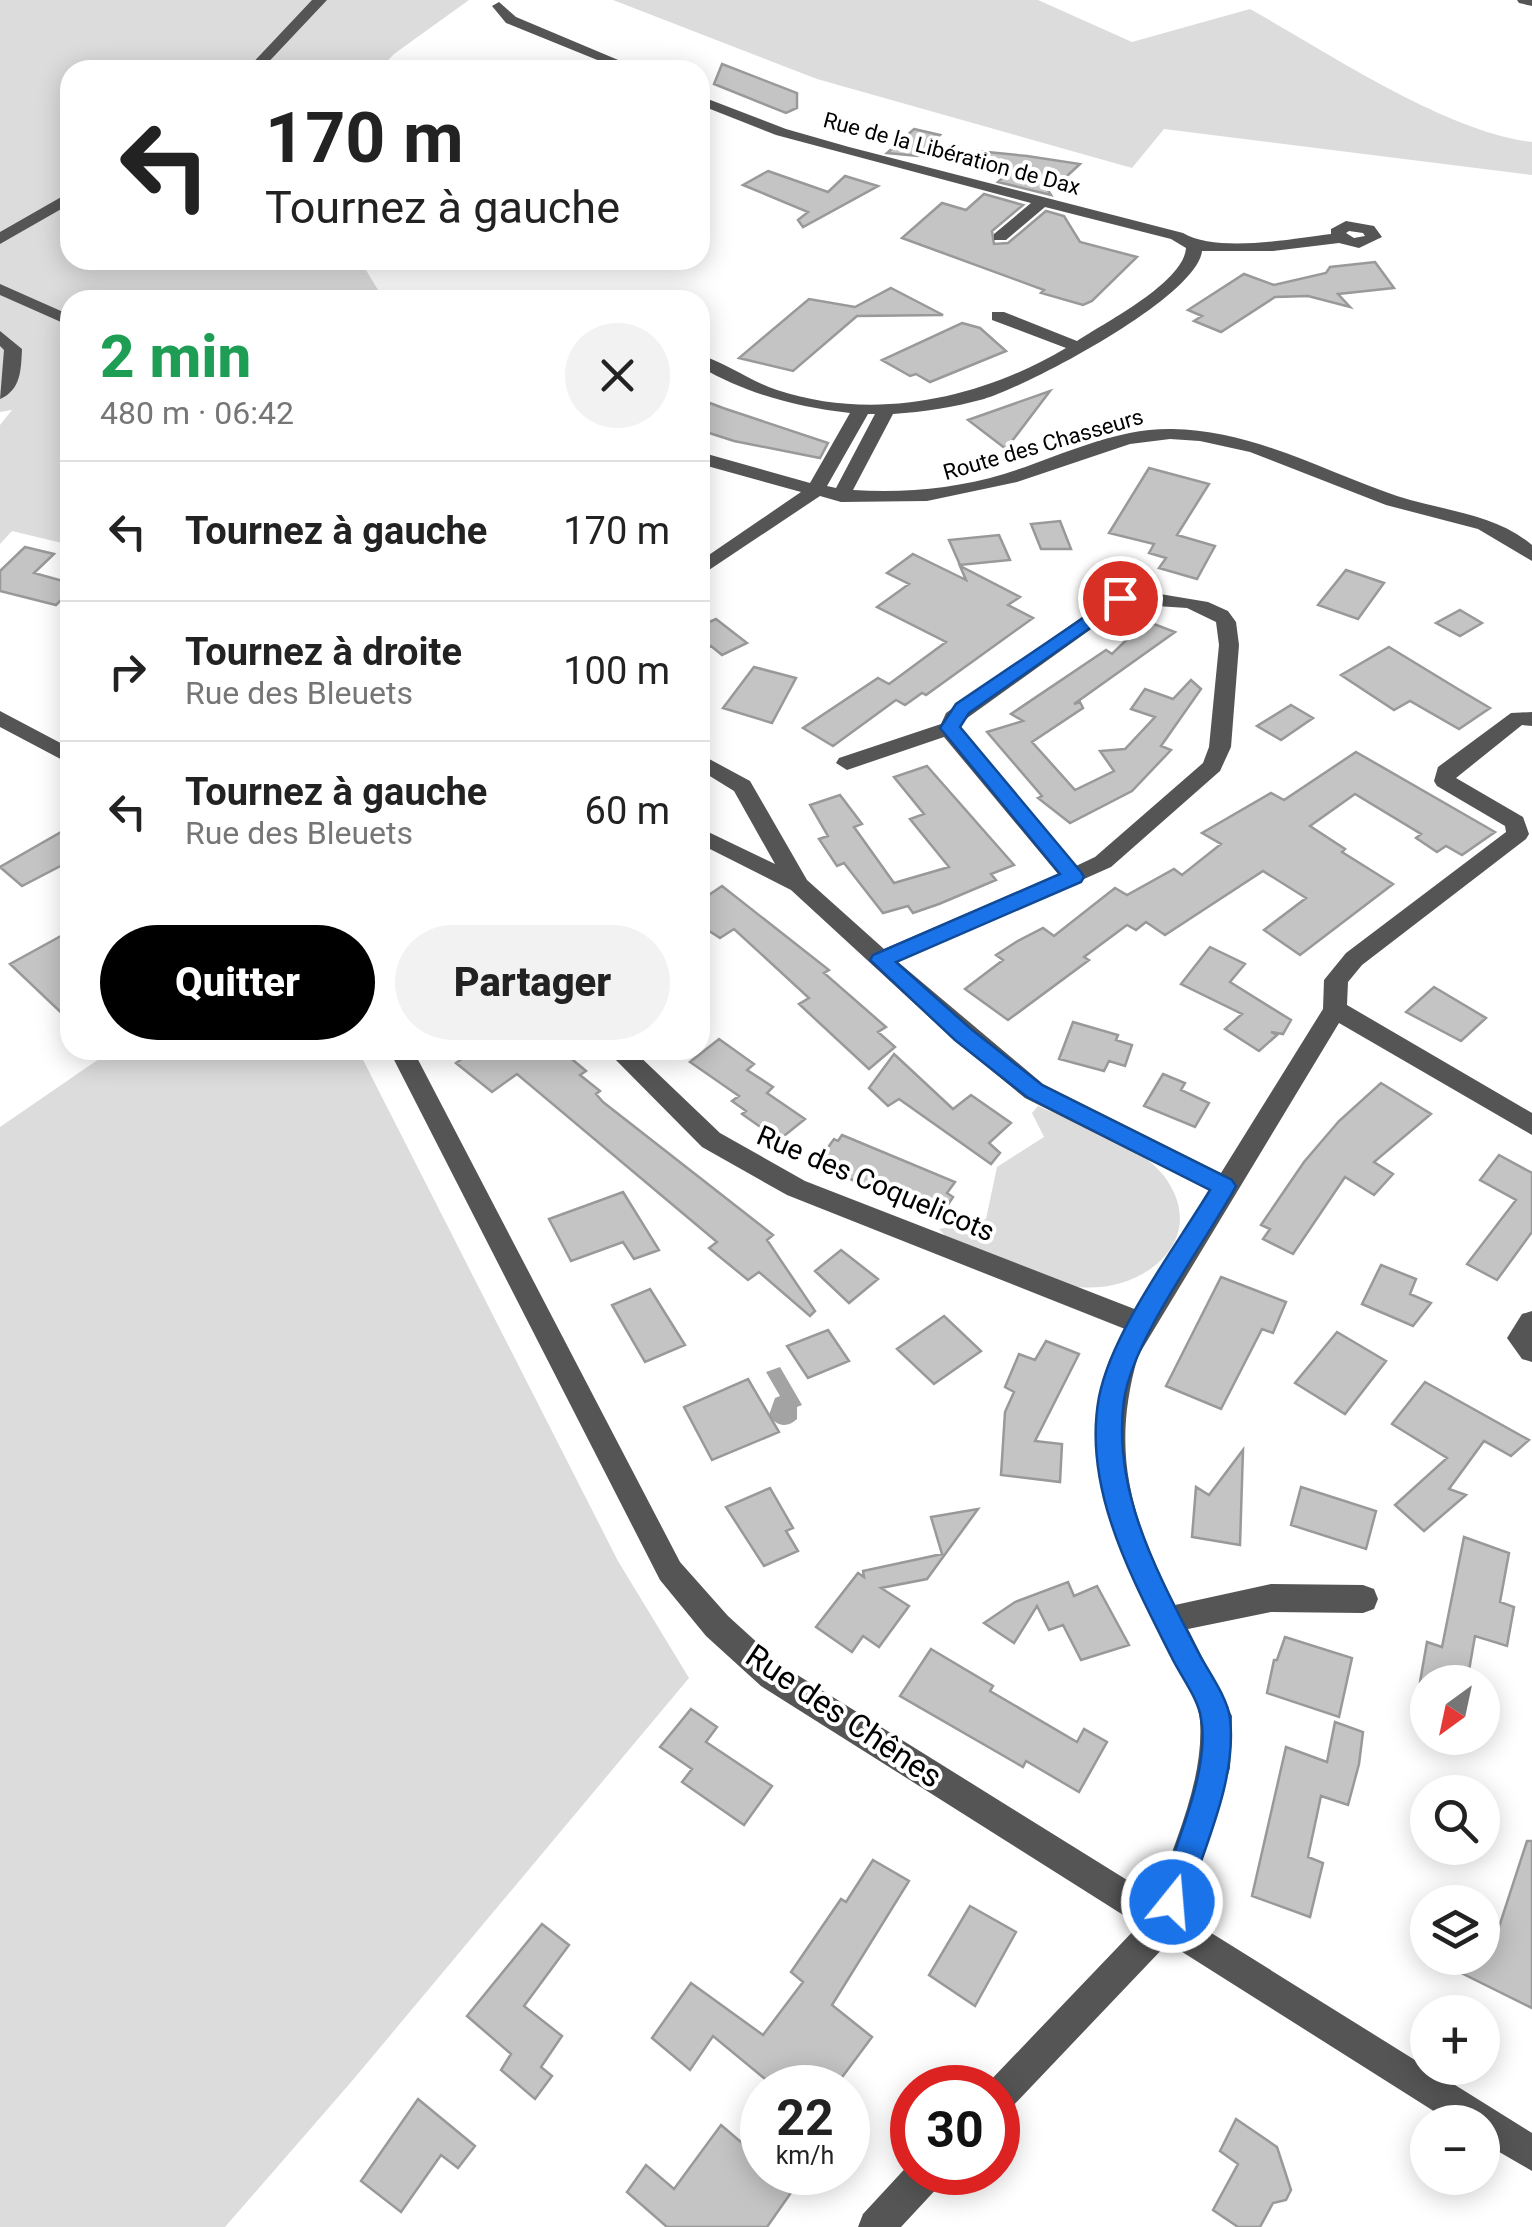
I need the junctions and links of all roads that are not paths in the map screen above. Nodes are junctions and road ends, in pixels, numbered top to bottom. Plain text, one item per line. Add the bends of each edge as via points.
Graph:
1 (320, 0) edge
2 (1524, 0) edge
3 (1532, 2) edge
4 (498, 6) dead end
5 (263, 60) edge
6 (610, 60) edge
7 (710, 104) edge
8 (1044, 200) junction
9 (60, 203) edge
10 (1000, 237) dead end
11 (1340, 238) dead end
12 (0, 239) edge
13 (1194, 246) junction
14 (0, 289) edge
15 (998, 316) dead end
16 (60, 317) edge
17 (0, 336) edge
18 (1076, 346) junction
19 (710, 365) edge
20 (0, 394) edge
21 (862, 408) junction
22 (886, 410) junction
23 (710, 461) edge
24 (815, 490) junction
25 (842, 496) junction
26 (1532, 555) edge
27 (710, 563) edge
28 (0, 718) edge
29 (1532, 719) edge
30 (950, 728) junction
31 (60, 752) edge
32 (848, 762) dead end
33 (710, 767) edge
34 (710, 840) edge
35 (1073, 877) junction
36 (799, 886) junction
37 (880, 960) junction
38 (1335, 1009) junction
39 (406, 1060) edge
40 (628, 1060) edge
41 (1532, 1125) edge
42 (1224, 1186) junction
43 (1532, 1322) edge
44 (1141, 1323) junction
45 (1532, 1351) edge
46 (1364, 1599) dead end
47 (1168, 1620) junction
48 (1166, 1922) junction
49 (1020, 2075) edge
50 (1532, 2152) edge
51 (906, 2195) edge
52 (876, 2227) edge

1 - 5 street
2 - 3 street
4 - 6 street via 510,20
7 - 8 street, Rue de la Libération de Dax via 782,132
8 - 10 street
8 - 13 street, Rue de la Libération de Dax
9 - 12 street
11 - 13 street, Rue de la Libération de Dax
13 - 18 street via 1184,274
14 - 16 street
15 - 18 street
17 - 20 street via 13,349 12,378
18 - 22 street via 984,392
19 - 21 street via 775,394
21 - 22 street
21 - 24 street
22 - 25 street
23 - 24 street, Route des Chasseurs
24 - 25 street, Route des Chasseurs
24 - 27 street
25 - 26 street, Route des Chasseurs via 950,495 1130,440 1196,434 1276,453 1398,503 1487,525
28 - 31 street
29 - 38 street via 1518,718 1446,772 1445,781 1515,822 1518,834 1354,959 1336,980
30 - 32 street
30 - 35 street
30 - 35 street via 962,708 1120,598 1138,595 1222,616 1228,645 1220,747 1212,766 1104,862
33 - 36 street via 742,786
34 - 36 street
35 - 37 street
36 - 37 street
37 - 42 street via 1034,1091
38 - 41 street
38 - 42 street
39 - 48 street, Rue des Chênes via 670,1570 717,1626 772,1676
40 - 44 street, Rue des Coquelicots via 711,1140 748,1164
42 - 44 street
43 - 45 street via 1521,1338
44 - 47 street via 1112,1397 1108,1443 1117,1498
46 - 47 street via 1271,1598
47 - 48 street via 1216,1716 1214,1768
48 - 49 street
48 - 50 street, Rue des Chênes
51 - 52 street

